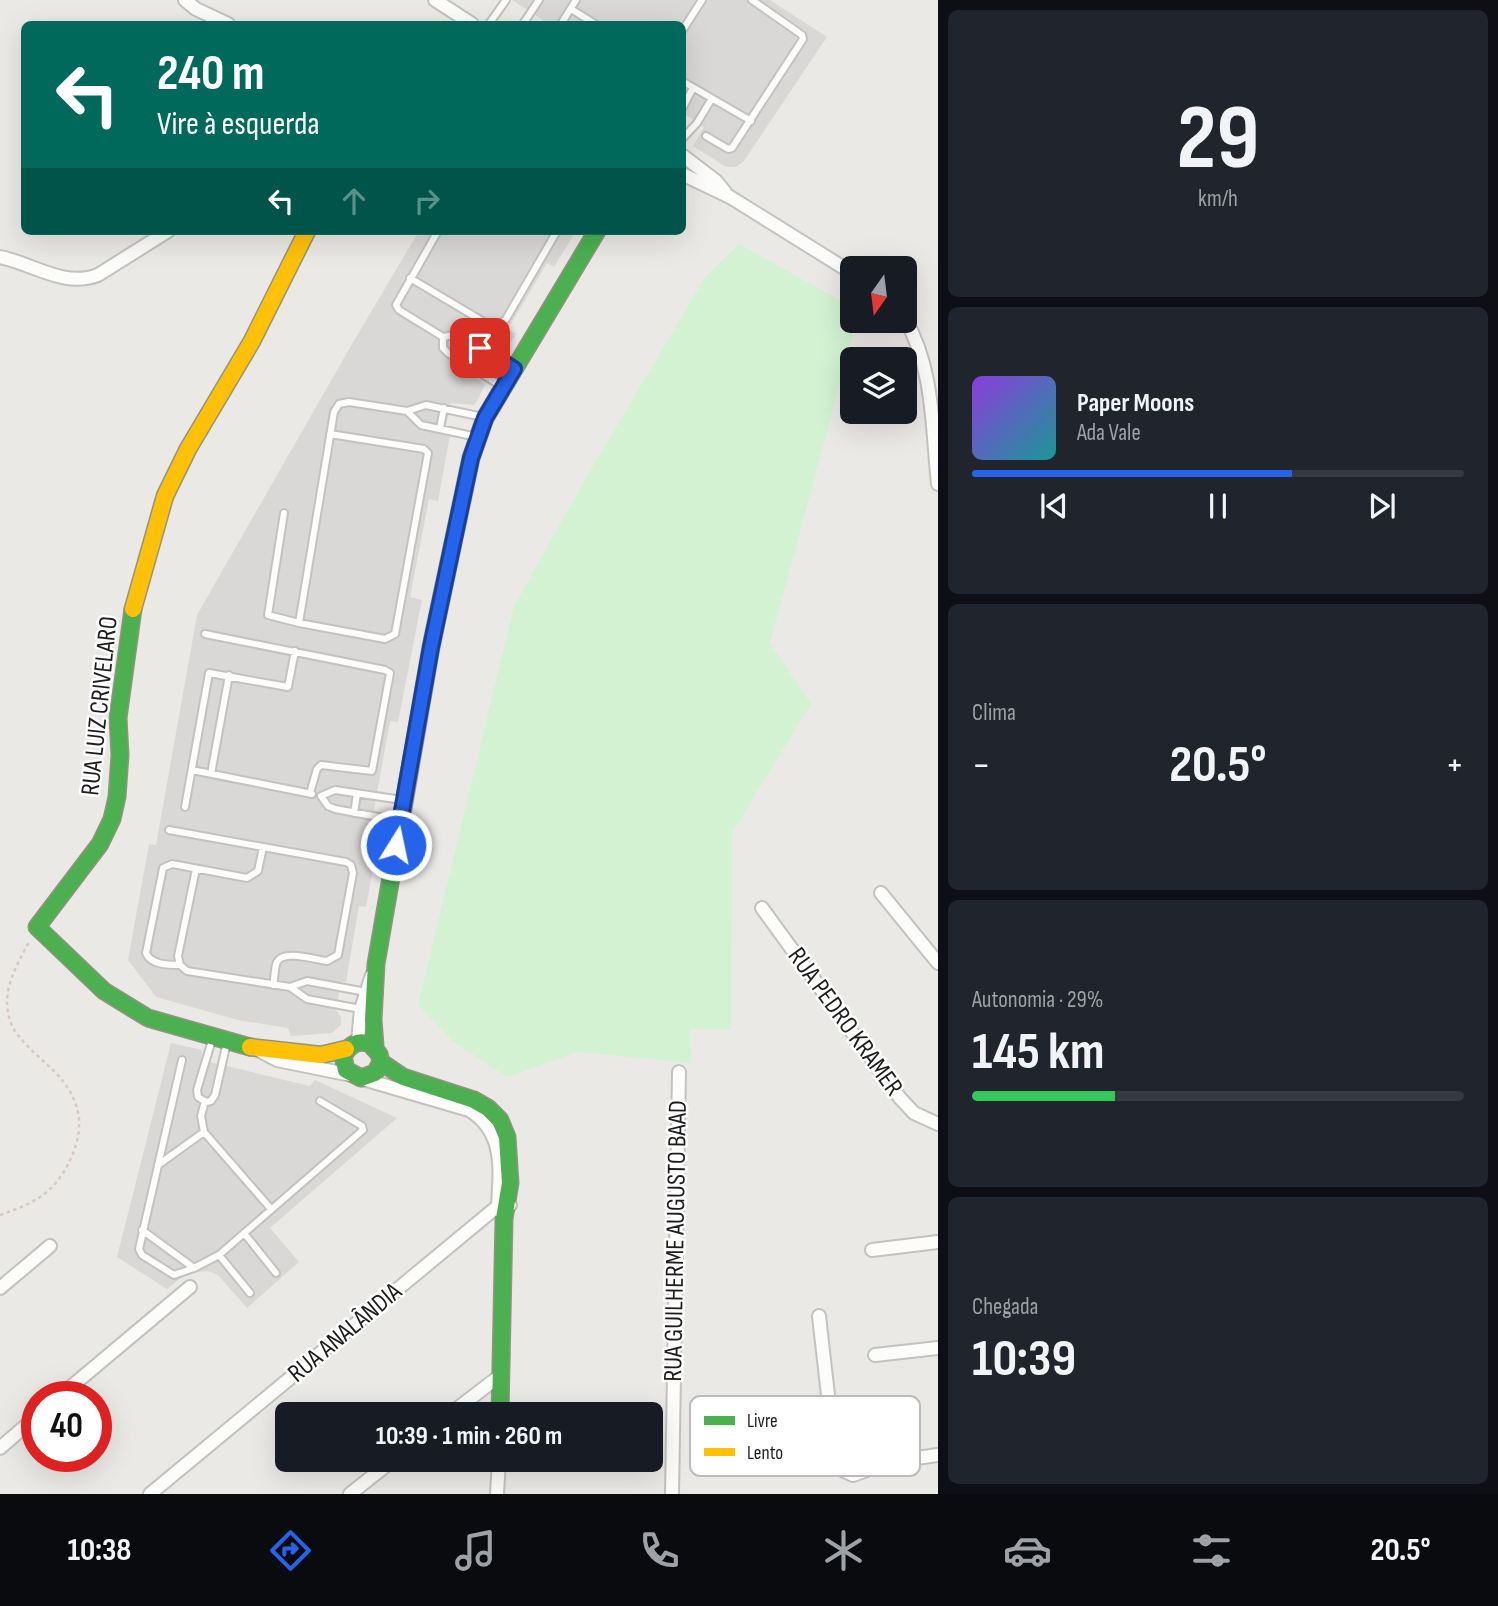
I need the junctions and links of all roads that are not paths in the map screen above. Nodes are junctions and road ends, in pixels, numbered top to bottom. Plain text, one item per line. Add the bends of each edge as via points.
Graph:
1 (185, 0) edge
2 (435, 0) edge
3 (506, 0) edge
4 (539, 0) edge
5 (576, 0) edge
6 (702, 0) edge
7 (752, 0) edge
8 (571, 9) junction
9 (222, 21) edge
10 (467, 21) edge
11 (491, 21) edge
12 (525, 21) edge
13 (563, 21) edge
14 (590, 21) edge
15 (686, 24) edge
16 (686, 84) edge
17 (693, 88) junction
18 (711, 100) junction
19 (686, 101) edge
20 (751, 121) junction
21 (686, 134) edge
22 (706, 136) dead end
23 (686, 158) edge
24 (686, 176) edge
25 (730, 197) junction
26 (162, 235) edge
27 (305, 235) edge
28 (436, 235) edge
29 (555, 235) edge
30 (595, 235) edge
31 (0, 257) edge
32 (840, 265) edge
33 (410, 278) junction
34 (913, 333) edge
35 (443, 338) junction
36 (480, 348) junction
37 (469, 365) junction
38 (514, 369) junction
39 (503, 387) junction
40 (444, 408) junction
41 (407, 411) junction
42 (485, 418) junction
43 (440, 428) junction
44 (330, 434) junction
45 (477, 437) junction
46 (937, 468) edge
47 (938, 484) edge
48 (284, 513) dead end
49 (299, 623) junction
50 (205, 634) dead end
51 (295, 651) junction
52 (229, 675) junction
53 (192, 770) junction
54 (211, 774) junction
55 (310, 793) junction
56 (357, 794) junction
57 (321, 796) junction
58 (404, 800) junction
59 (185, 807) dead end
60 (354, 813) junction
61 (400, 821) junction
62 (169, 830) dead end
63 (263, 847) junction
64 (195, 869) junction
65 (881, 892) dead end
66 (762, 908) dead end
67 (938, 963) edge
68 (376, 964) junction
69 (180, 965) junction
70 (274, 985) junction
71 (329, 986) junction
72 (290, 987) junction
73 (366, 992) junction
74 (326, 1003) junction
75 (361, 1009) junction
76 (220, 1040) junction
77 (352, 1045) junction
78 (375, 1046) junction
79 (255, 1048) junction
80 (182, 1060) dead end
81 (381, 1062) junction
82 (204, 1068) junction
83 (221, 1072) junction
84 (679, 1072) dead end
85 (357, 1077) junction
86 (205, 1101) junction
87 (320, 1101) dead end
88 (484, 1112) junction
89 (938, 1124) edge
90 (204, 1132) junction
91 (158, 1165) junction
92 (271, 1209) junction
93 (504, 1210) junction
94 (142, 1230) junction
95 (244, 1233) junction
96 (938, 1242) edge
97 (50, 1246) dead end
98 (872, 1250) dead end
99 (219, 1255) junction
100 (194, 1268) junction
101 (276, 1273) dead end
102 (190, 1287) dead end
103 (0, 1288) edge
104 (250, 1293) dead end
105 (819, 1316) dead end
106 (938, 1348) edge
107 (875, 1355) dead end
108 (501, 1375) junction
109 (78, 1381) edge
110 (829, 1396) edge
111 (466, 1402) edge
112 (500, 1402) edge
113 (21, 1430) edge
114 (0, 1448) edge
115 (938, 1455) edge
116 (920, 1458) edge
117 (377, 1472) edge
118 (498, 1472) edge
119 (150, 1494) edge
120 (349, 1494) edge
121 (497, 1494) edge
122 (672, 1494) edge

1 - 9 street
2 - 10 street
3 - 11 lane
4 - 12 lane
5 - 8 lane
6 - 15 lane
7 - 20 lane via 803,39
8 - 13 lane
8 - 14 lane
16 - 17 lane
17 - 18 lane
17 - 19 lane
18 - 20 lane
18 - 21 lane
20 - 22 lane via 731,149
23 - 25 street
24 - 25 street
25 - 32 street
26 - 31 street via 87,279 72,281
27 - 76 street, RUA LUIZ CRIVELARO via 165,496 130,625 112,819 100,844 37,927 127,1007 170,1026
28 - 33 lane
29 - 33 lane via 499,325 489,325
30 - 38 street
33 - 35 lane via 396,302 397,309
34 - 46 street via 923,361
35 - 36 lane via 454,335
35 - 37 lane via 446,351
36 - 37 lane
36 - 38 lane
37 - 39 lane
38 - 39 street
39 - 42 street
40 - 41 lane via 426,405
40 - 42 lane
40 - 43 lane
41 - 43 lane via 418,423
41 - 44 lane via 344,402 334,412
42 - 45 street
43 - 45 lane
44 - 49 lane
44 - 49 lane via 424,449 428,455 395,634 385,639
45 - 58 street via 431,647
46 - 47 street
48 - 49 lane via 268,614
50 - 51 lane
51 - 52 lane via 288,687
51 - 55 lane via 385,670 391,676 372,771 321,765
52 - 53 lane via 209,673
52 - 54 lane
53 - 54 lane
53 - 59 lane
54 - 55 lane
55 - 57 lane
56 - 57 lane via 335,790
56 - 58 lane
56 - 60 lane
57 - 60 lane via 331,807
58 - 61 street
60 - 61 lane
61 - 68 street
62 - 63 lane
63 - 64 lane via 258,871 247,878
63 - 70 lane via 346,862 353,870 338,955 327,961 282,956
64 - 69 lane
64 - 69 lane via 172,864 163,868 147,949 151,961
65 - 67 street
66 - 89 street, RUA PEDRO KRAMER via 900,1098 914,1113
68 - 73 street
68 - 78 street
69 - 70 lane via 187,971
70 - 72 lane
71 - 72 lane via 307,981
71 - 73 lane
71 - 74 lane
72 - 74 lane
73 - 75 street
74 - 75 lane
75 - 77 street
76 - 79 street
76 - 82 lane
76 - 83 lane
77 - 78 street via 370,1042
77 - 79 street via 321,1055
77 - 85 street via 343,1063
78 - 81 street
79 - 85 street via 277,1060
80 - 91 lane
81 - 85 street via 375,1073
81 - 88 street via 404,1078 460,1094
82 - 83 lane
82 - 86 lane via 197,1094
83 - 86 lane via 214,1099
84 - 122 street, RUA GUILHERME AUGUSTO BAAD
85 - 88 street
86 - 90 lane via 201,1116
87 - 92 lane via 363,1130
88 - 93 street via 501,1120 508,1132
90 - 91 lane
90 - 92 lane
91 - 94 lane
92 - 95 lane
93 - 108 street
93 - 119 street, RUA ANALÂNDIA
94 - 100 lane
94 - 100 lane via 142,1255 174,1275
95 - 99 lane
95 - 101 lane
96 - 98 street
97 - 103 street
99 - 100 lane
99 - 104 lane
102 - 109 street
105 - 110 street
106 - 107 street
108 - 111 street
108 - 112 street
113 - 114 street
115 - 116 street
117 - 120 street
118 - 121 street

